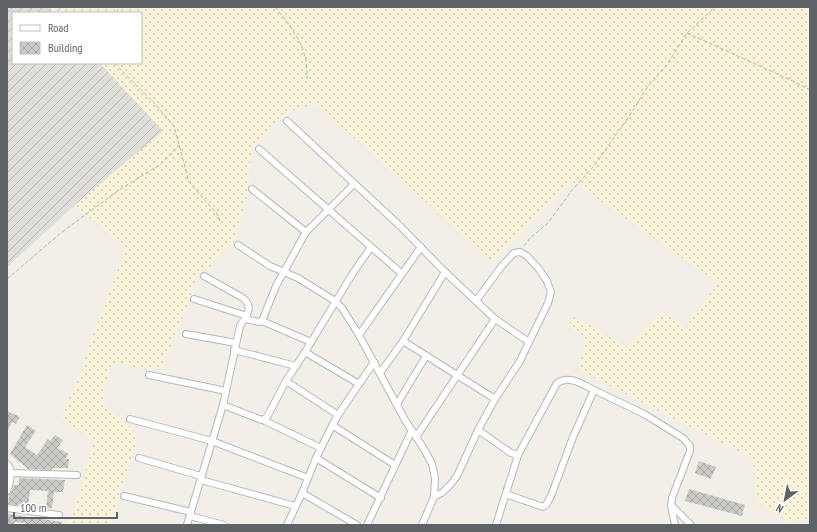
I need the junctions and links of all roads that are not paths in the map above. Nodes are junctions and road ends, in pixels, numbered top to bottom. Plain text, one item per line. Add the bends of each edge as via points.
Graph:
1 (287, 121) dead end
2 (259, 149) dead end
3 (354, 184) junction
4 (252, 189) dead end
5 (329, 210) junction
6 (306, 232) junction
7 (238, 245) dead end
8 (372, 247) junction
9 (421, 247) junction
10 (285, 272) junction
11 (445, 272) junction
12 (401, 273) junction
13 (204, 276) dead end
14 (194, 299) dead end
15 (335, 301) junction
16 (476, 301) junction
17 (246, 317) junction
18 (495, 319) junction
19 (262, 321) junction
20 (186, 334) dead end
21 (359, 335) junction
22 (403, 341) junction
23 (311, 342) junction
24 (529, 342) junction
25 (236, 343) junction
26 (234, 350) junction
27 (305, 352) junction
28 (426, 356) junction
29 (374, 362) junction
30 (296, 366) junction
31 (380, 373) junction
32 (149, 375) dead end
33 (458, 376) junction
34 (286, 381) junction
35 (359, 384) junction
36 (594, 390) junction
37 (226, 391) junction
38 (495, 399) junction
39 (397, 404) junction
40 (223, 405) junction
41 (338, 415) junction
42 (130, 419) dead end
43 (263, 420) junction
44 (332, 425) junction
45 (412, 430) junction
46 (478, 430) junction
47 (416, 437) junction
48 (212, 441) junction
49 (321, 448) junction
50 (518, 455) junction
51 (139, 458) dead end
52 (316, 458) junction
53 (7, 464) edge
54 (396, 465) junction
55 (11, 473) junction
56 (77, 475) dead end
57 (201, 478) junction
58 (308, 478) junction
59 (8, 488) edge
60 (302, 493) junction
61 (506, 494) junction
62 (124, 496) dead end
63 (434, 497) junction
64 (380, 498) junction
65 (296, 506) junction
66 (671, 506) junction
67 (7, 508) edge
68 (190, 514) junction
69 (59, 515) dead end
70 (424, 524) edge
71 (187, 525) edge
72 (224, 525) edge
73 (287, 525) edge
74 (357, 525) edge
75 (367, 525) edge
76 (496, 525) edge
77 (675, 525) edge
78 (691, 525) edge

1 - 3 street
2 - 5 street
3 - 5 street
3 - 9 street
4 - 6 street
5 - 6 street
5 - 8 street
6 - 10 street
7 - 10 street via 270,266
8 - 12 street
8 - 15 street
9 - 11 street
9 - 12 street
10 - 15 street
10 - 19 street via 276,286
11 - 16 street
11 - 22 street
12 - 21 street
13 - 17 street via 246,301
14 - 17 street
15 - 21 street
15 - 23 street
16 - 18 street
16 - 24 street via 514,253 520,252 527,256 539,269 551,292
17 - 19 street
17 - 25 street via 240,326
18 - 24 street
18 - 33 street
19 - 23 street
20 - 25 street
21 - 29 street
22 - 28 street
22 - 31 street
23 - 27 street
24 - 38 street via 520,361
25 - 26 street
26 - 30 street
26 - 37 street
27 - 30 street
27 - 35 street
28 - 33 street
28 - 39 street
29 - 31 street
29 - 35 street
30 - 34 street
31 - 39 street
32 - 37 street
33 - 38 street
33 - 47 street
34 - 41 street
34 - 43 street
35 - 41 street
36 - 50 street via 573,380 561,380 557,383
36 - 61 street via 546,505 536,506
36 - 66 street via 644,414 683,438 690,446
37 - 40 street
38 - 46 street
39 - 45 street
40 - 43 street
40 - 48 street
41 - 44 street
42 - 48 street
43 - 49 street
44 - 49 street
44 - 54 street
45 - 47 street
45 - 54 street
46 - 50 street via 511,453
46 - 63 street via 457,476 447,488
47 - 63 street via 432,464 435,478
48 - 57 street
48 - 58 street
49 - 52 street
50 - 61 street
51 - 57 street
52 - 58 street
52 - 64 street
53 - 55 street
54 - 64 street
55 - 56 street
55 - 59 street
57 - 65 street
57 - 68 street
58 - 60 street
60 - 65 street
60 - 74 street
61 - 76 street
62 - 68 street
63 - 70 street
64 - 75 street
65 - 73 street
66 - 77 street
66 - 78 street
67 - 69 street
68 - 71 street
68 - 72 street

